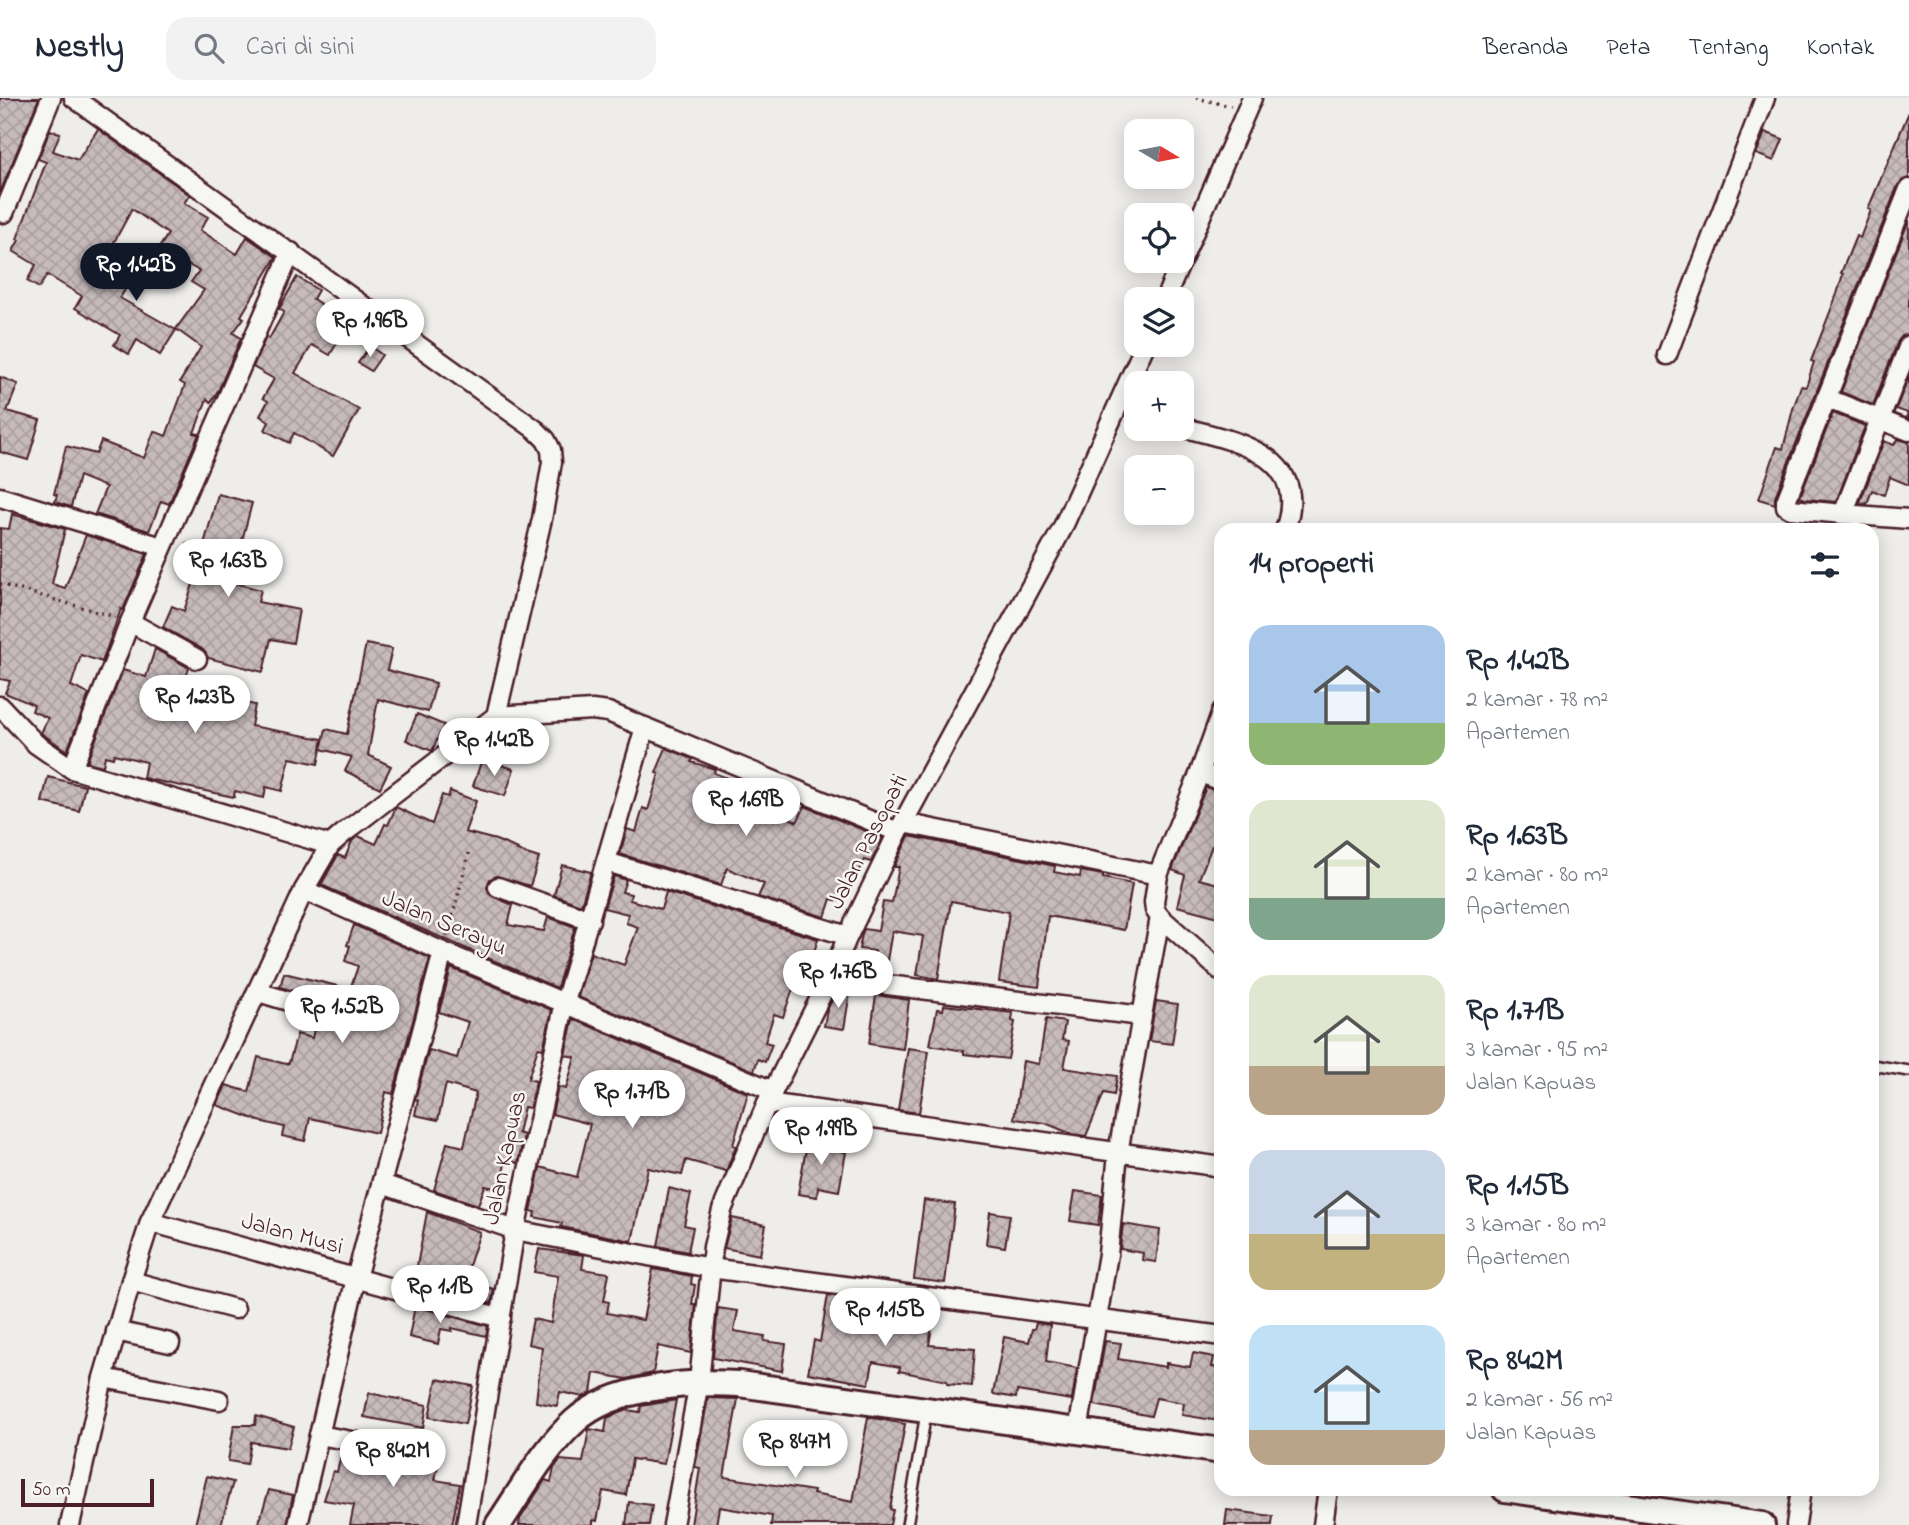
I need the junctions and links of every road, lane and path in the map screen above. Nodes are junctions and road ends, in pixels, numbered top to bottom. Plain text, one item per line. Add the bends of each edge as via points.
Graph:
1 (51, 98) edge
2 (74, 98) edge
3 (1196, 98) edge
4 (1765, 98) edge
5 (1250, 104) edge
6 (1909, 189) edge
7 (4, 213) dead end
8 (290, 252) junction
9 (1170, 287) edge
10 (1909, 345) edge
11 (1667, 355) dead end
12 (1140, 357) edge
13 (1826, 398) junction
14 (1117, 410) junction
15 (1124, 412) edge
16 (1879, 419) junction
17 (1194, 431) edge
18 (1909, 431) edge
19 (0, 497) edge
20 (1907, 513) edge
21 (1843, 514) junction
22 (1287, 523) edge
23 (162, 547) junction
24 (0, 583) edge
25 (130, 622) junction
26 (197, 659) dead end
27 (0, 706) edge
28 (496, 716) junction
29 (645, 727) junction
30 (1214, 733) edge
31 (72, 769) junction
32 (1200, 772) junction
33 (1214, 778) edge
34 (901, 828) junction
35 (330, 845) junction
36 (470, 850) dead end
37 (607, 862) junction
38 (1158, 875) junction
39 (498, 887) dead end
40 (304, 890) junction
41 (1160, 917) junction
42 (590, 920) junction
43 (848, 936) junction
44 (443, 951) junction
45 (1214, 965) edge
46 (831, 978) junction
47 (258, 992) junction
48 (565, 1002) junction
49 (311, 1008) dead end
50 (1142, 1016) junction
51 (1879, 1066) edge
52 (1909, 1071) edge
53 (770, 1097) junction
54 (1118, 1153) junction
55 (1214, 1166) edge
56 (383, 1185) junction
57 (150, 1223) junction
58 (515, 1230) junction
59 (710, 1268) junction
60 (356, 1278) junction
61 (131, 1281) junction
62 (235, 1309) dead end
63 (501, 1318) junction
64 (1098, 1318) junction
65 (116, 1331) junction
66 (1214, 1335) edge
67 (170, 1343) dead end
68 (103, 1378) junction
69 (699, 1382) junction
70 (219, 1399) dead end
71 (927, 1411) junction
72 (1078, 1431) junction
73 (319, 1435) junction
74 (368, 1444) dead end
75 (1214, 1450) edge
76 (1327, 1496) edge
77 (1576, 1496) edge
78 (1800, 1496) edge
79 (70, 1525) edge
80 (298, 1525) edge
81 (466, 1525) edge
82 (498, 1525) edge
83 (673, 1525) edge
84 (908, 1525) edge
85 (1323, 1525) edge
86 (1762, 1525) edge
87 (1796, 1525) edge

1 - 7 street
2 - 8 street
3 - 5 path
4 - 11 street
5 - 9 street
6 - 13 street
8 - 23 street
8 - 28 street via 536,430 551,450 542,519
10 - 16 street
12 - 14 street, Jalan Pasopati
13 - 16 street
13 - 21 street via 1786,504 1791,509
14 - 15 street
14 - 34 street, Jalan Pasopati via 1062,529
16 - 18 street
16 - 21 street
17 - 22 street via 1247,445 1277,465 1291,500
19 - 23 street
20 - 21 street
23 - 25 street
24 - 25 path
25 - 26 street
25 - 31 street
27 - 31 street via 36,744
28 - 29 street via 592,710
28 - 35 street
29 - 34 street
29 - 37 street, Jalan Kapuas
30 - 32 street
31 - 35 street
32 - 33 street
32 - 38 street
34 - 38 street
34 - 43 street, Jalan Pasopati
35 - 40 street
36 - 44 path
37 - 42 street, Jalan Kapuas
37 - 43 street
38 - 41 street via 1154,902
39 - 42 street
40 - 44 street, Jalan Serayu
40 - 47 street
41 - 45 street
41 - 50 street
42 - 48 street, Jalan Kapuas
43 - 46 street, Jalan Pasopati
44 - 48 street, Jalan Serayu
44 - 56 street
46 - 50 street
46 - 53 street, Jalan Pasopati
47 - 49 street
47 - 57 street
48 - 53 street, Jalan Serayu
48 - 58 street, Jalan Kapuas
50 - 54 street
51 - 52 lane
53 - 54 street, Jalan Serayu
53 - 59 street, Jalan Pasopati via 722,1210
54 - 55 street, Jalan Serayu
54 - 64 street
56 - 58 street
56 - 60 street
57 - 60 street, Jalan Musi
57 - 61 street
58 - 59 street
58 - 63 street, Jalan Kapuas
59 - 64 street
59 - 69 street, Jalan Pasopati
60 - 63 street, Jalan Musi
60 - 73 street
61 - 62 street
61 - 65 street
63 - 81 street, Jalan Kapuas
64 - 66 street
64 - 72 street
65 - 67 street
65 - 68 street
68 - 70 street
68 - 79 street
69 - 71 main road
69 - 82 main road via 642,1390 598,1406 576,1420 548,1450
69 - 83 street, Jalan Pasopati
71 - 72 main road
71 - 84 lane
72 - 75 main road
73 - 74 street
73 - 80 street
76 - 85 street
77 - 86 main road
78 - 87 street

